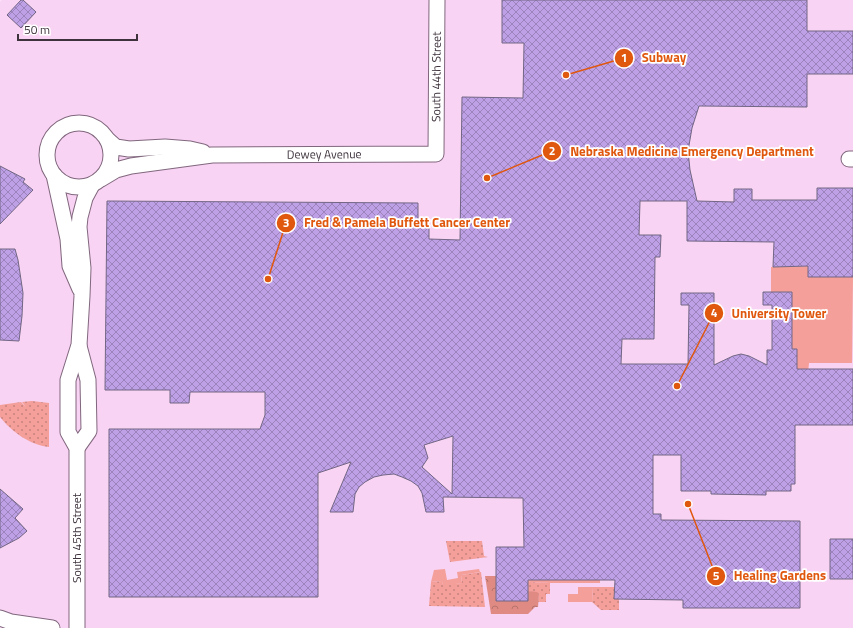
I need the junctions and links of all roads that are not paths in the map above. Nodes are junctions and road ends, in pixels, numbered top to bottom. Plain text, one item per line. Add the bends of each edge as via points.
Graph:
1 (437, 0) edge
2 (107, 139) junction
3 (212, 154) junction
4 (436, 154) joint
5 (54, 175) junction
6 (97, 182) junction
7 (82, 296) junction
8 (79, 345) junction
9 (78, 448) junction
10 (0, 618) edge
11 (52, 628) edge
12 (77, 628) edge

1 - 4 street, South 44th Street
2 - 3 street, Dewey Avenue via 116,147 129,149 165,147
2 - 5 street via 100,131 80,123 61,129 53,136 48,146 49,166
2 - 6 street via 111,149 111,160 108,170
3 - 4 street, Dewey Avenue
3 - 6 street, Dewey Avenue via 130,166 116,170
5 - 6 street via 71,187 82,187
5 - 7 street via 68,238 70,266
6 - 7 street via 85,198 80,217
7 - 8 street
8 - 9 street via 88,380 89,431
8 - 9 street via 68,380 68,432
9 - 12 street, South 45th Street
10 - 11 street

